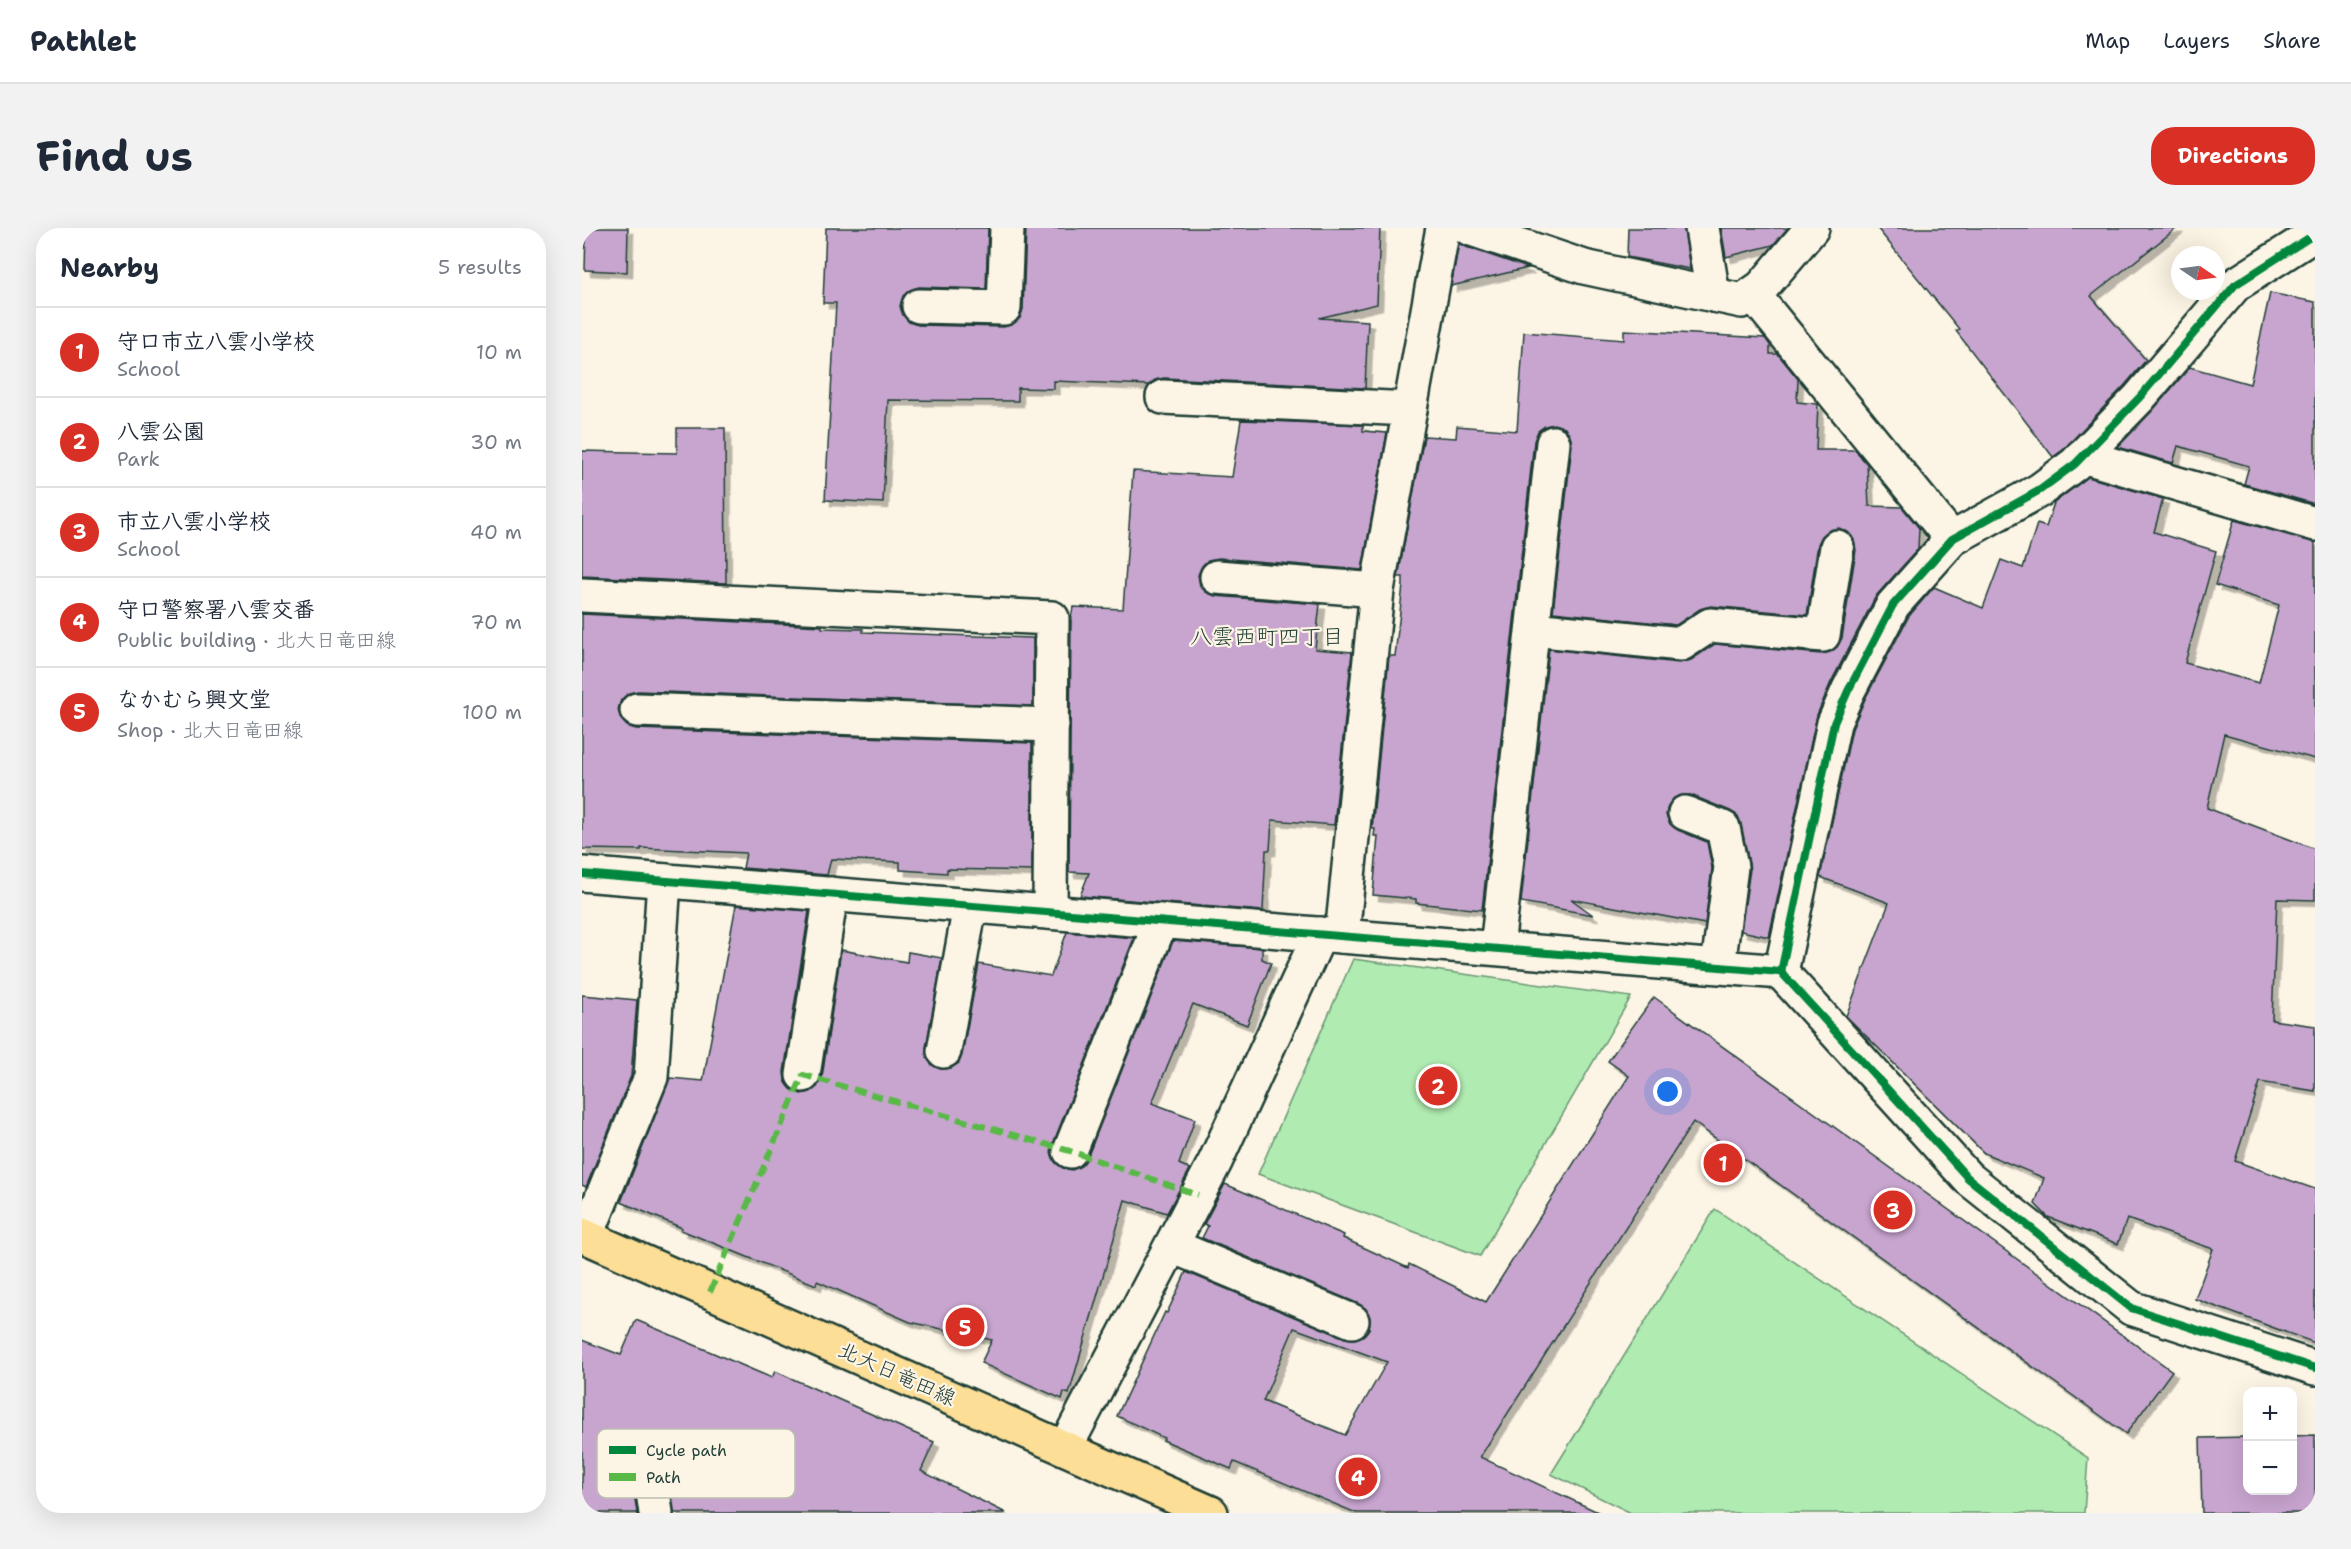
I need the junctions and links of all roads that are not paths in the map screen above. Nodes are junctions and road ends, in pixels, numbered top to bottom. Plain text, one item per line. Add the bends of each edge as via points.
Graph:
1 (1007, 228) edge
2 (1443, 228) edge
3 (1469, 228) edge
4 (1702, 228) edge
5 (1812, 228) edge
6 (2295, 236) edge
7 (1553, 243) edge
8 (1753, 294) junction
9 (1713, 295) junction
10 (919, 306) dead end
11 (1163, 397) dead end
12 (1410, 410) junction
13 (1554, 443) dead end
14 (2082, 456) junction
15 (2315, 524) edge
16 (1952, 538) junction
17 (1837, 547) dead end
18 (1217, 577) dead end
19 (1377, 590) junction
20 (582, 595) edge
21 (1533, 629) junction
22 (637, 710) dead end
23 (1052, 725) junction
24 (1685, 813) dead end
25 (582, 874) edge
26 (664, 881) junction
27 (831, 894) junction
28 (970, 906) junction
29 (1050, 912) junction
30 (1161, 921) junction
31 (1331, 935) junction
32 (1497, 948) junction
33 (1718, 966) junction
34 (1781, 972) junction
35 (944, 1051) dead end
36 (803, 1075) dead end
37 (1070, 1150) dead end
38 (584, 1236) edge
39 (1172, 1246) junction
40 (1352, 1321) dead end
41 (2315, 1368) edge
42 (1065, 1448) junction
43 (654, 1498) edge
44 (1197, 1510) edge
45 (656, 1513) edge

1 - 10 street via 1004,308
2 - 12 street
3 - 7 street
4 - 9 street
5 - 8 street
6 - 14 street via 2235,285 2139,398
7 - 9 street via 1584,267
8 - 9 street via 1742,301
8 - 16 street
11 - 12 street
12 - 19 street
13 - 21 street
14 - 15 street
14 - 16 street via 2040,490
16 - 34 street via 1893,605 1834,723
17 - 21 street via 1823,635 1710,625 1681,644
18 - 19 street
19 - 31 street
20 - 23 street via 1052,618
21 - 32 street
22 - 23 street
23 - 29 street
24 - 33 street via 1723,828 1731,867
25 - 26 street
26 - 27 street
26 - 38 street via 651,1077
27 - 28 street
27 - 36 street
28 - 29 street
28 - 35 street
29 - 30 street
30 - 31 street
30 - 37 street
31 - 32 street
31 - 39 street
32 - 33 street
33 - 34 street
34 - 41 street via 1968,1178 2131,1308
38 - 42 main road, 北大日竜田線
39 - 40 street
39 - 42 street
42 - 44 main road, 北大日竜田線
43 - 45 street

